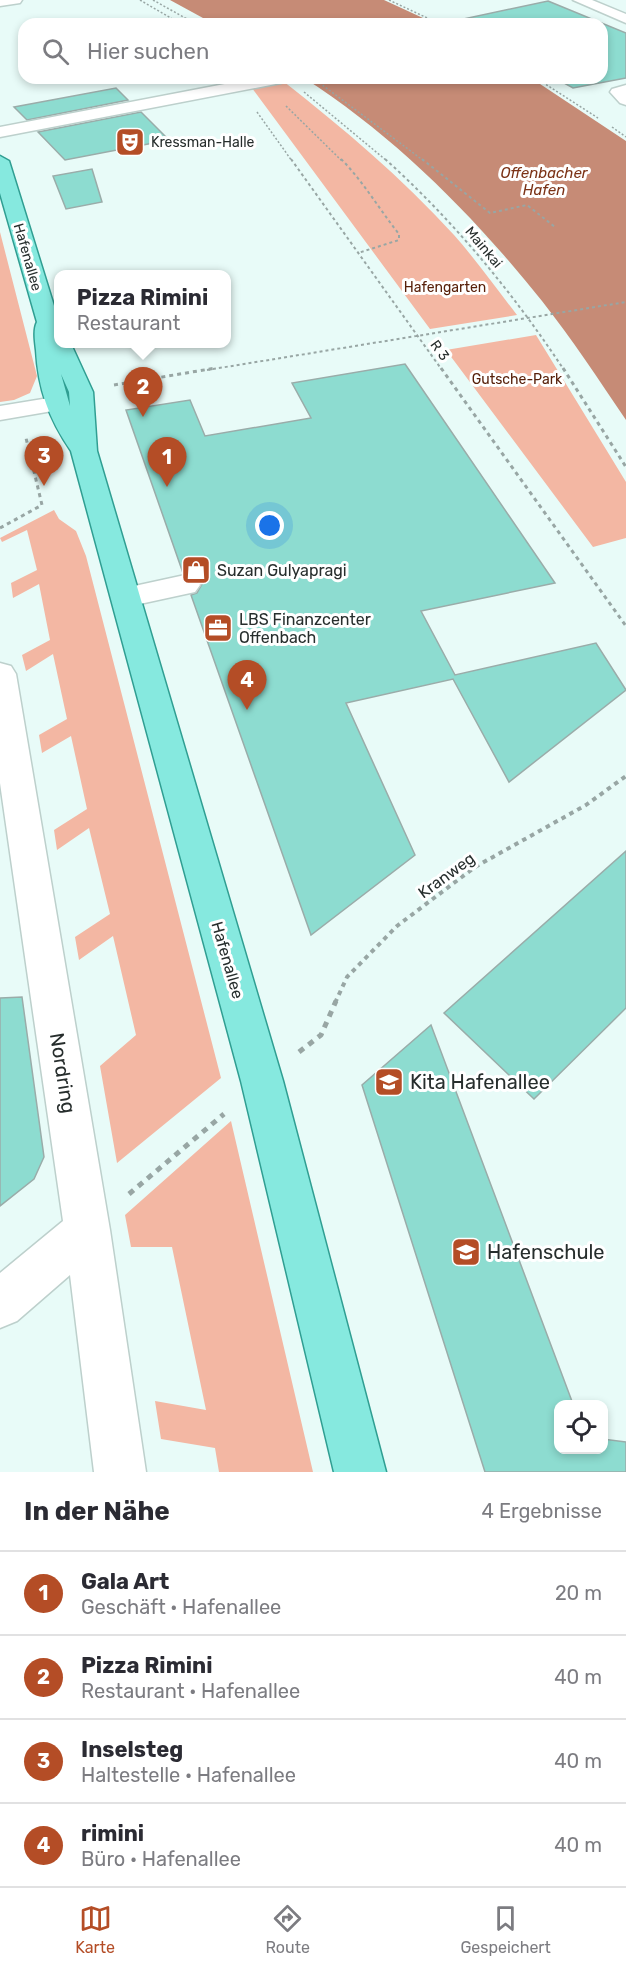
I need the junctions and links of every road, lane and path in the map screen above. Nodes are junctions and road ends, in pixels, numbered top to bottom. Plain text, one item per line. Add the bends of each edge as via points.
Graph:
1 (15, 0) edge
2 (140, 0) edge
3 (153, 0) edge
4 (388, 0) edge
5 (580, 0) edge
6 (0, 2) edge
7 (171, 18) edge
8 (185, 18) edge
9 (427, 18) edge
10 (626, 19) edge
11 (252, 84) edge
12 (321, 84) edge
13 (545, 84) edge
14 (247, 85) junction
15 (626, 90) edge
16 (304, 92) dead end
17 (626, 100) edge
18 (0, 132) edge
19 (626, 137) edge
20 (0, 161) edge
21 (555, 227) dead end
22 (358, 253) junction
23 (626, 302) edge
24 (529, 317) junction
25 (46, 318) junction
26 (54, 333) edge
27 (417, 336) junction
28 (61, 348) edge
29 (110, 386) dead end
30 (55, 404) junction
31 (0, 413) edge
32 (25, 433) dead end
33 (84, 451) junction
34 (626, 467) edge
35 (0, 528) edge
36 (185, 585) dead end
37 (126, 597) junction
38 (626, 626) edge
39 (0, 674) edge
40 (626, 776) edge
41 (321, 1035) dead end
42 (262, 1081) junction
43 (87, 1230) junction
44 (0, 1304) edge
45 (120, 1472) edge
46 (360, 1472) edge

1 - 6 street
2 - 7 path
3 - 8 path
4 - 9 path
5 - 10 street
11 - 14 street
12 - 21 path via 490,213 526,205
13 - 19 path
14 - 18 street
14 - 22 path, R 3
14 - 22 path via 276,94 356,174 399,234 399,240
15 - 17 street via 618,93
16 - 24 path, Mainkai via 385,158 450,222
20 - 25 main road, Hafenallee
22 - 27 path, R 3
23 - 24 path
24 - 27 path
24 - 34 path, Mainkai
25 - 26 main road, Hafenallee
25 - 30 main road, Hafenallee via 48,373
27 - 29 path
27 - 38 path, R 3
28 - 33 main road, Hafenallee via 81,392
30 - 31 street
30 - 33 main road, Hafenallee via 65,426
32 - 35 path via 42,505
33 - 37 main road, Hafenallee
36 - 37 street
37 - 42 main road, Hafenallee
39 - 43 street, Nordring
40 - 41 path, Kranweg via 586,805 475,867 397,926 347,977
42 - 43 path
42 - 46 main road, Hafenallee
43 - 44 street
43 - 45 street, Nordring

